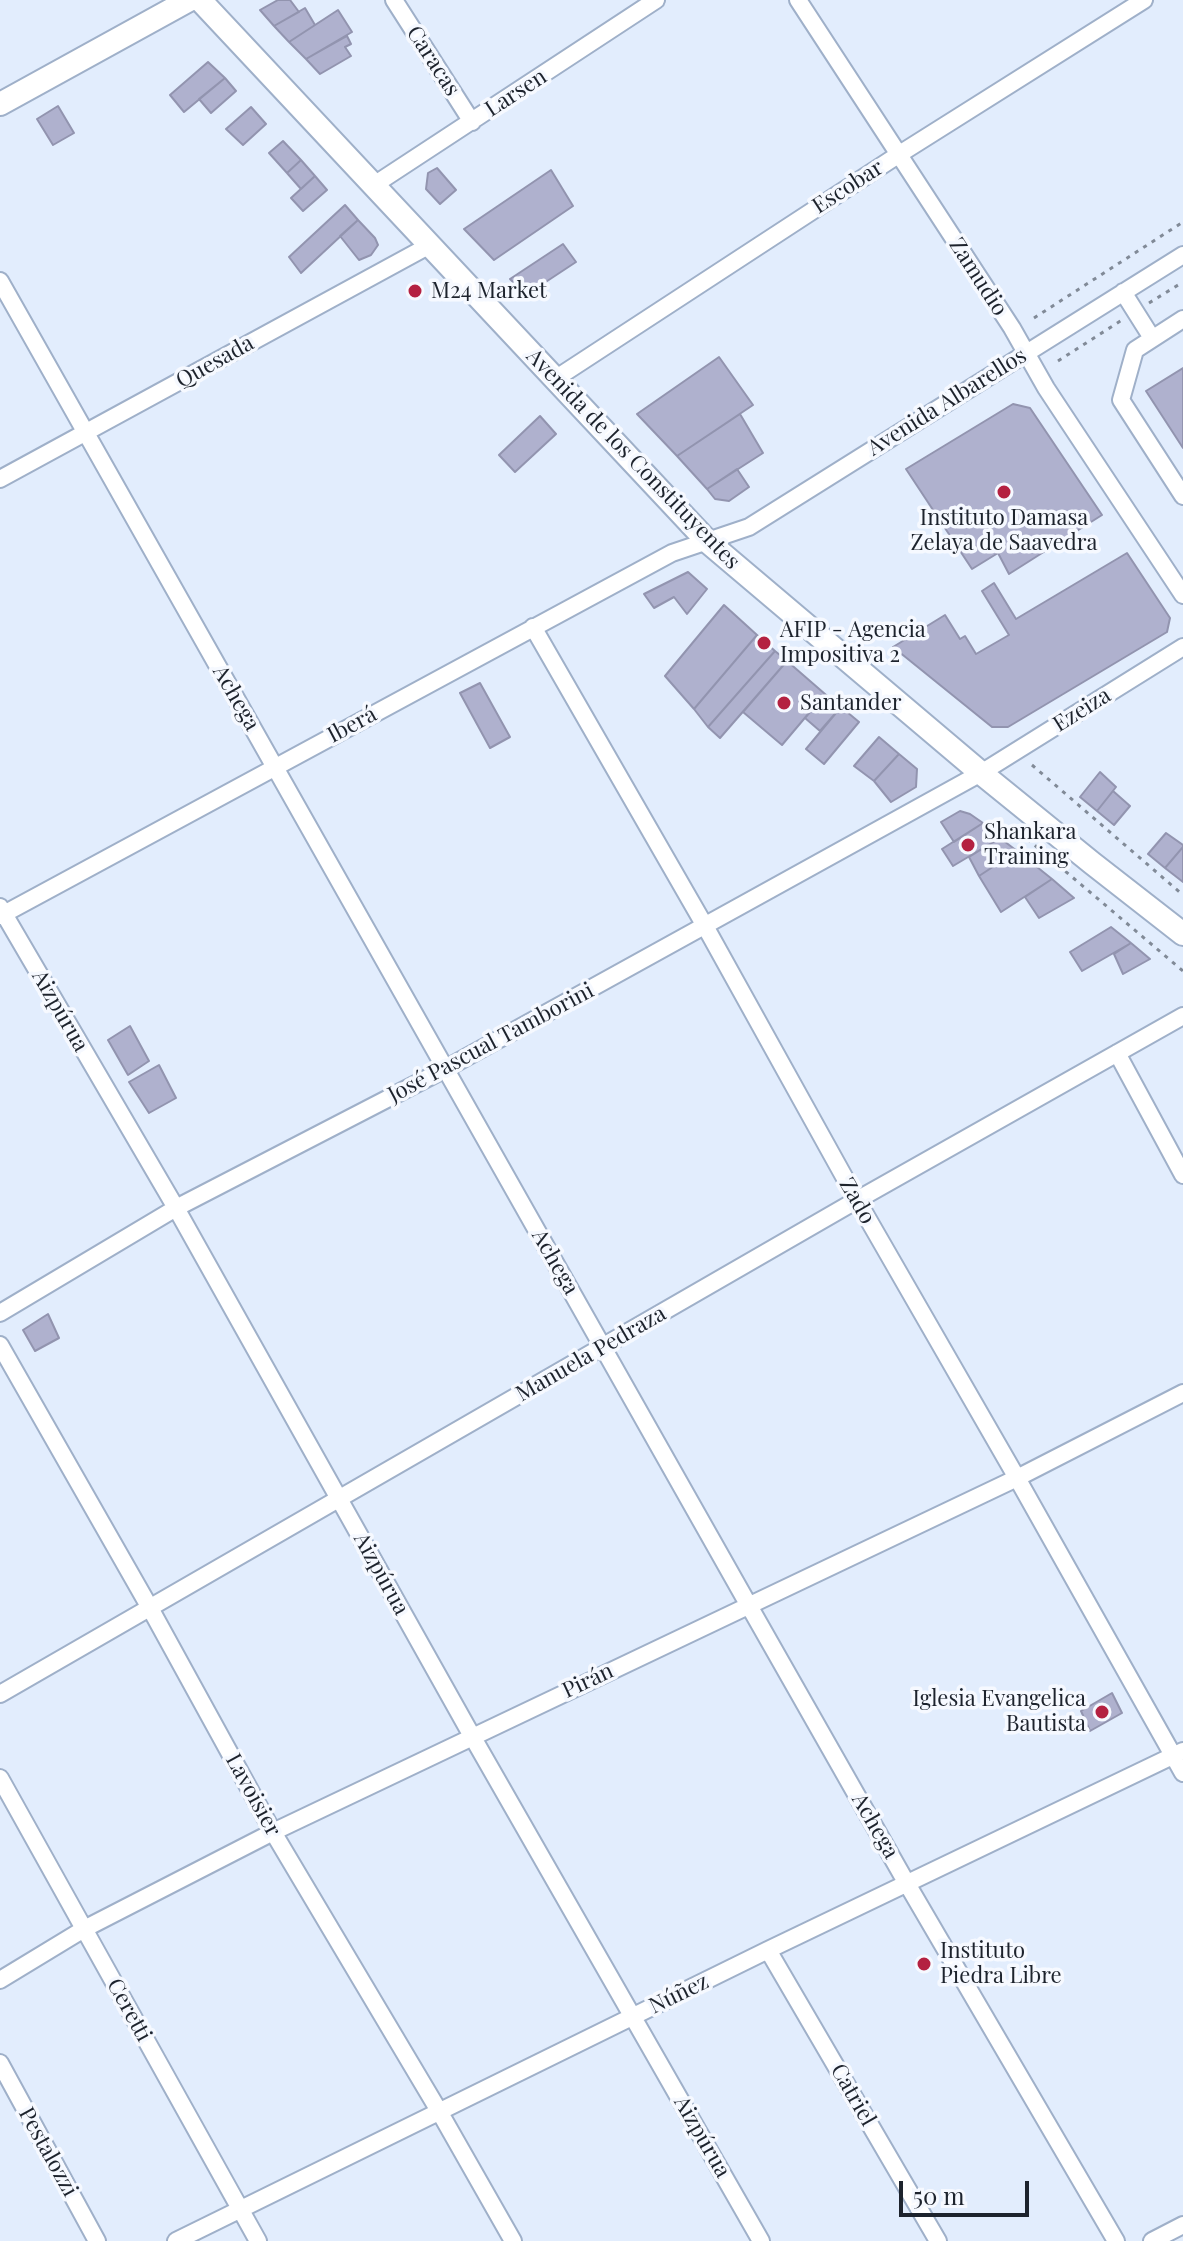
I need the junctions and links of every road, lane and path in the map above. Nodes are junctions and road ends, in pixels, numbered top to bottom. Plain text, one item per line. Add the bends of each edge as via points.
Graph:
1 (189, 0) edge
2 (200, 0) edge
3 (394, 0) edge
4 (656, 0) edge
5 (798, 0) edge
6 (1144, 0) edge
7 (0, 104) edge
8 (472, 122) junction
9 (898, 155) junction
10 (374, 185) junction
11 (1183, 222) edge
12 (430, 245) junction
13 (1183, 255) edge
14 (0, 281) edge
15 (1123, 292) junction
16 (1034, 318) dead end
17 (1183, 319) edge
18 (1152, 338) junction
19 (1027, 352) junction
20 (555, 379) junction
21 (86, 433) junction
22 (0, 479) edge
23 (1183, 496) edge
24 (708, 542) junction
25 (1183, 595) edge
26 (533, 627) junction
27 (1183, 647) edge
28 (1032, 765) dead end
29 (275, 766) junction
30 (981, 773) junction
31 (1003, 818) dead end
32 (1183, 895) edge
33 (1, 912) edge
34 (705, 926) junction
35 (1183, 934) edge
36 (1183, 971) edge
37 (1183, 1016) edge
38 (1117, 1053) junction
39 (445, 1069) junction
40 (1183, 1175) edge
41 (857, 1200) junction
42 (176, 1208) junction
43 (0, 1313) edge
44 (0, 1345) edge
45 (604, 1347) junction
46 (1183, 1393) edge
47 (1017, 1478) junction
48 (339, 1499) junction
49 (748, 1604) junction
50 (150, 1608) junction
51 (0, 1694) edge
52 (472, 1736) junction
53 (1178, 1753) edge
54 (1183, 1773) edge
55 (0, 1778) edge
56 (273, 1832) junction
57 (906, 1882) junction
58 (84, 1929) junction
59 (768, 1950) junction
60 (0, 1980) edge
61 (633, 2016) junction
62 (0, 2063) edge
63 (439, 2111) junction
64 (240, 2209) junction
65 (1183, 2225) edge
66 (97, 2241) edge
67 (176, 2241) edge
68 (258, 2241) edge
69 (513, 2241) edge
70 (761, 2241) edge
71 (938, 2241) edge
72 (1116, 2241) edge
73 (1152, 2241) edge

1 - 7 main road
2 - 10 main road, Avenida de los Constituyentes
3 - 8 street, Caracas
4 - 8 street, Larsen
5 - 9 street, Zamudio
6 - 9 street, Escobar
8 - 10 street, Larsen
9 - 19 street, Zamudio
9 - 20 street, Escobar
10 - 12 main road, Avenida de los Constituyentes
11 - 16 path
12 - 20 main road, Avenida de los Constituyentes
12 - 21 street, Quesada
13 - 15 street, Avenida Albarellos
14 - 21 street, Achega
15 - 18 street
15 - 19 street, Avenida Albarellos
17 - 18 street
18 - 23 street via 1135,350 1121,400
19 - 24 street, Avenida Albarellos via 749,527
19 - 25 street, Zamudio
20 - 24 main road, Avenida de los Constituyentes
21 - 22 street, Quesada
21 - 29 street, Achega
24 - 26 street, Iberá via 672,553
24 - 30 main road, Avenida de los Constituyentes
26 - 29 street, Iberá
26 - 34 street, Zado
27 - 30 street, Ezeiza
28 - 32 path
29 - 33 street, Iberá
29 - 39 street, Achega
30 - 34 street, José Pascual Tamborini
30 - 35 main road, Avenida de los Constituyentes
31 - 36 path
33 - 42 street, Aizpúrua
34 - 39 street, José Pascual Tamborini
34 - 41 street, Zado
37 - 38 street, Manuela Pedraza
38 - 40 street
38 - 41 street, Manuela Pedraza
39 - 42 street, José Pascual Tamborini
39 - 45 street, Achega
41 - 45 street, Manuela Pedraza
41 - 47 street, Zado
42 - 43 street, José Pascual Tamborini
42 - 48 street, Aizpúrua
44 - 50 street, Lavoisier
45 - 48 street, Manuela Pedraza
45 - 49 street, Achega
46 - 47 street, Pirán
47 - 49 street, Pirán
47 - 53 street, Zado
48 - 50 street, Manuela Pedraza
48 - 52 street, Aizpúrua
49 - 52 street, Pirán
49 - 57 street, Achega
50 - 51 street, Manuela Pedraza
50 - 56 street, Lavoisier
52 - 56 street, Pirán
52 - 61 street, Aizpúrua
53 - 54 street, Zado
53 - 57 street, Núñez
55 - 58 street, Ceretti
56 - 58 street, Pirán
56 - 63 street, Lavoisier
57 - 59 street, Núñez
57 - 72 street, Achega
58 - 60 street, Pirán
58 - 64 street, Ceretti
59 - 61 street, Núñez
59 - 71 street, Catriel
61 - 63 street, Núñez
61 - 70 street, Aizpúrua
62 - 66 street, Pestalozzi
63 - 64 street, Núñez
63 - 69 street, Lavoisier
64 - 67 street, Núñez
64 - 68 street, Ceretti
65 - 73 street

